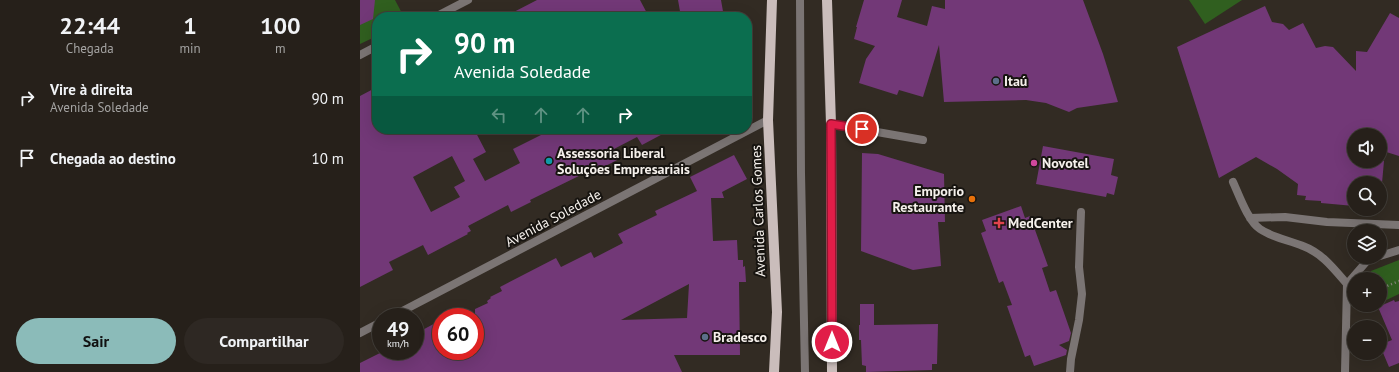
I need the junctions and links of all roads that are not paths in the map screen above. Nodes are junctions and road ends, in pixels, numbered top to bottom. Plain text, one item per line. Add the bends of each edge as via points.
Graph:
1 (468, 0) edge
2 (772, 0) edge
3 (800, 0) edge
4 (827, 0) edge
5 (445, 12) edge
6 (372, 49) edge
7 (360, 55) edge
8 (768, 120) junction
9 (831, 124) junction
10 (752, 128) edge
11 (741, 134) edge
12 (923, 140) dead end
13 (1233, 182) dead end
14 (1081, 212) dead end
15 (1250, 218) junction
16 (1399, 225) edge
17 (1399, 250) edge
18 (1387, 254) edge
19 (1364, 264) edge
20 (1357, 272) edge
21 (1347, 284) joint
22 (408, 308) edge
23 (372, 327) edge
24 (360, 333) edge
25 (774, 372) edge
26 (805, 372) edge
27 (832, 372) edge
28 (1070, 372) edge
29 (1345, 372) edge

1 - 5 street
2 - 8 main road, Avenida Carlos Gomes
3 - 26 street
4 - 9 main road
6 - 7 street
8 - 10 street, Avenida Soledade
8 - 25 main road, Avenida Carlos Gomes via 777,312
9 - 12 street
9 - 27 main road
11 - 22 street, Avenida Soledade
13 - 15 street
14 - 28 street via 1079,267 1082,294
15 - 16 street via 1285,217 1327,222
15 - 21 street via 1259,229 1305,246 1324,258
17 - 18 street
19 - 20 street
21 - 29 street
23 - 24 street

